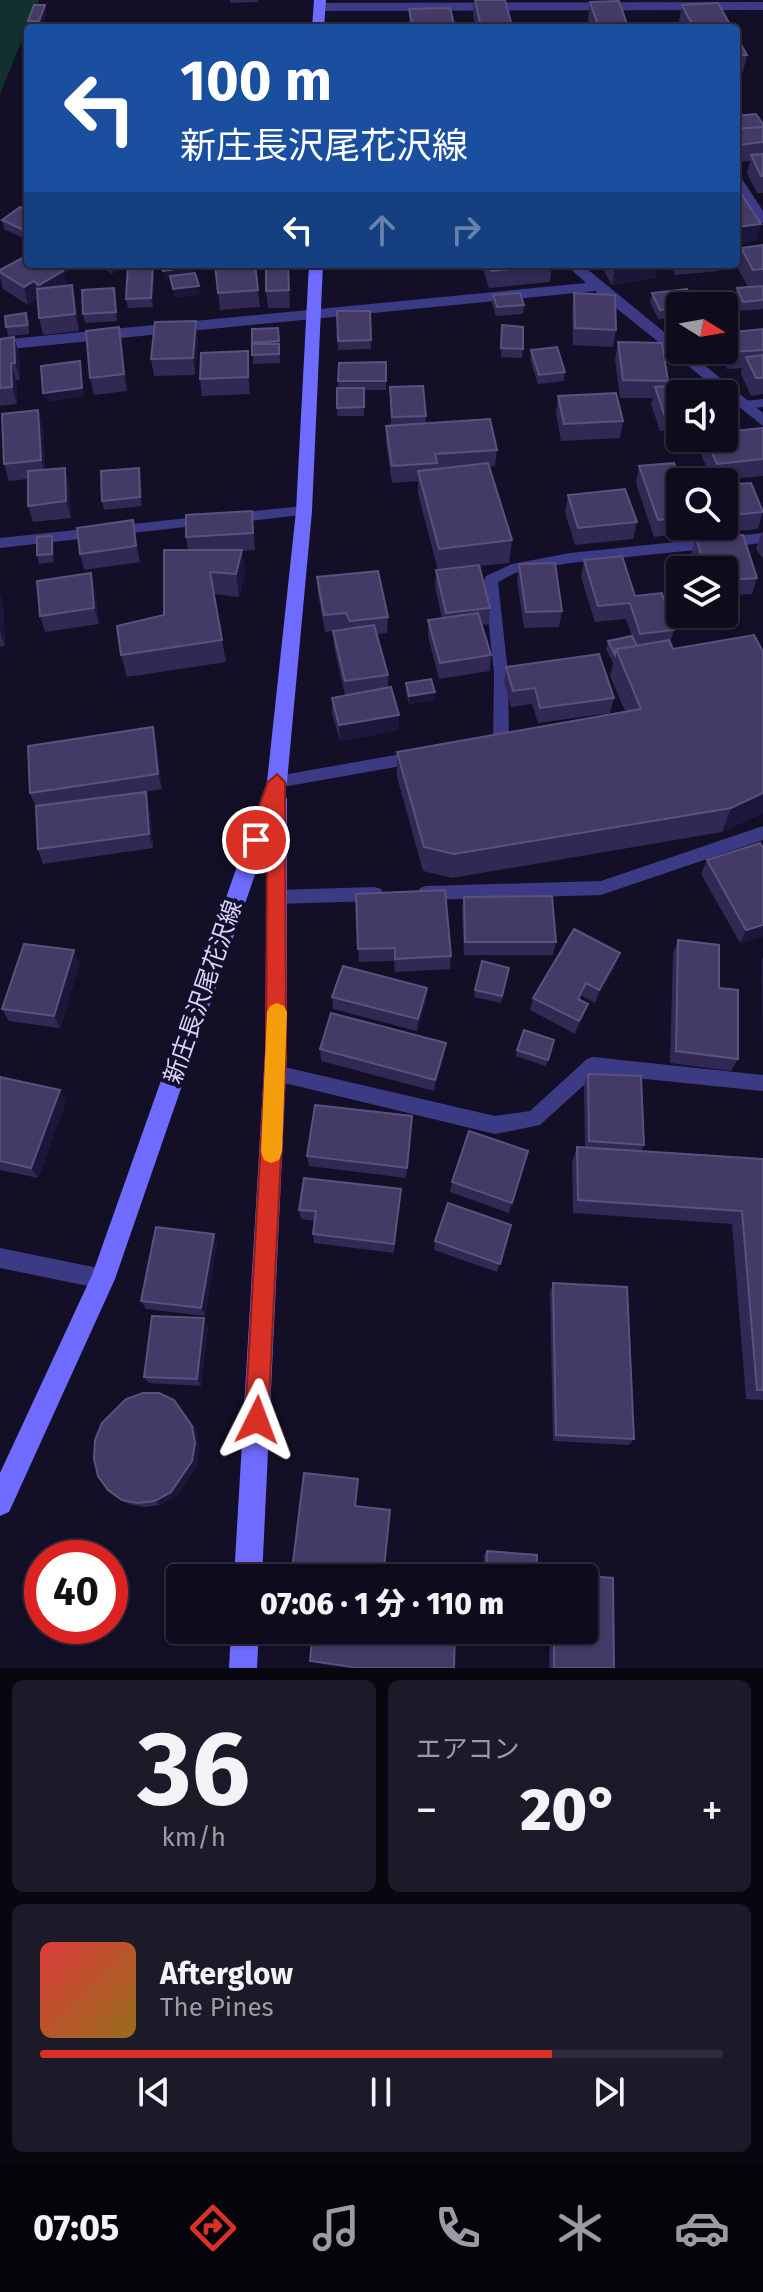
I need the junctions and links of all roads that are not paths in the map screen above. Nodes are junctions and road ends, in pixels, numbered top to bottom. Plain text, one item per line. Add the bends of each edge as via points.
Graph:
1 (320, 3) edge
2 (568, 3) edge
3 (711, 3) edge
4 (763, 6) edge
5 (318, 24) edge
6 (740, 184) edge
7 (763, 220) edge
8 (316, 268) edge
9 (577, 268) edge
10 (598, 286) junction
11 (315, 314) junction
12 (0, 345) edge
13 (763, 403) edge
14 (743, 405) junction
15 (763, 421) edge
16 (304, 511) junction
17 (763, 538) edge
18 (0, 543) edge
19 (501, 743) edge
20 (441, 753) edge
21 (277, 782) junction
22 (763, 833) edge
23 (416, 893) edge
24 (385, 894) edge
25 (277, 897) junction
26 (276, 1073) junction
27 (763, 1083) edge
28 (0, 1258) edge
29 (103, 1279) junction
30 (0, 1503) edge
31 (249, 1564) edge
32 (244, 1644) edge
33 (243, 1668) edge

1 - 2 street
1 - 5 main road
2 - 3 street
3 - 4 street
6 - 7 lane
8 - 11 main road, 新庄長沢尾花沢線
9 - 10 street
10 - 11 street
10 - 14 street
11 - 12 street
11 - 16 main road, 新庄長沢尾花沢線
13 - 14 lane
14 - 15 street
16 - 18 lane
16 - 21 main road, 新庄長沢尾花沢線
17 - 19 lane via 570,558 512,569 491,580 501,673
20 - 21 lane
21 - 25 main road
21 - 29 main road, 新庄長沢尾花沢線
22 - 23 lane via 601,888
24 - 25 lane
25 - 26 main road
26 - 27 lane via 495,1125 534,1119 593,1065
26 - 31 main road
28 - 29 lane
29 - 30 main road, 新庄長沢尾花沢線
32 - 33 main road

